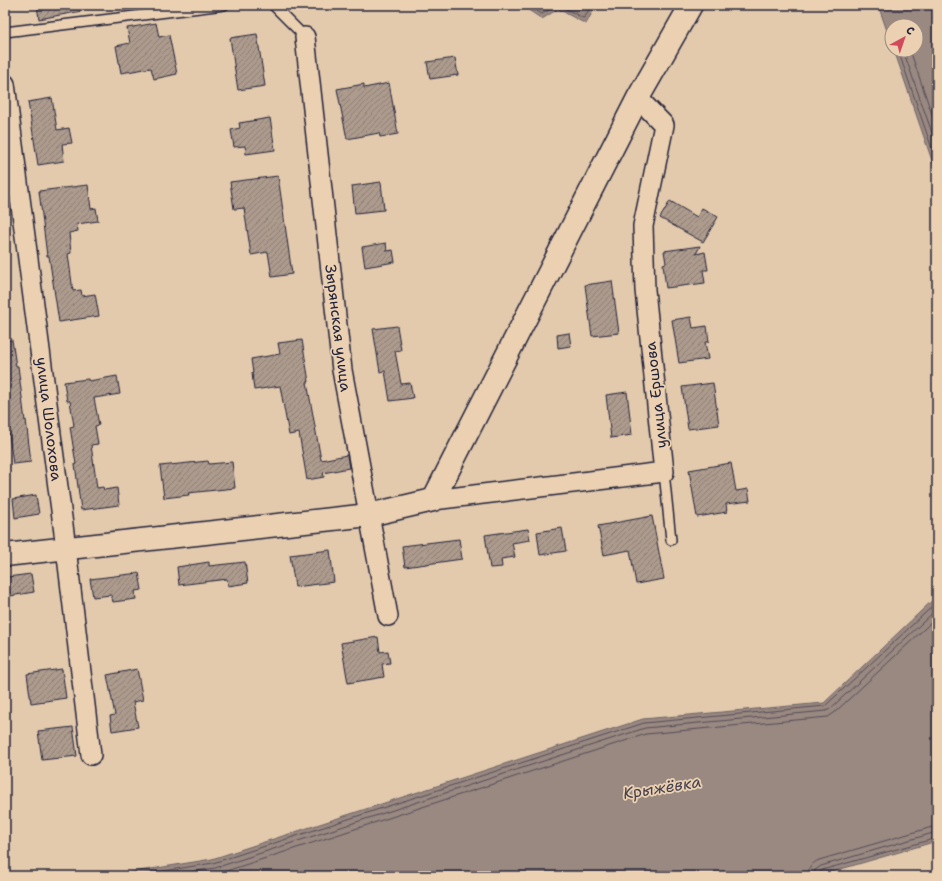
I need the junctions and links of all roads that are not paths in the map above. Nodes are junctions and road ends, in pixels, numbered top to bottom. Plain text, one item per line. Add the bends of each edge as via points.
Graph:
1 (224, 5) edge
2 (273, 5) edge
3 (691, 5) edge
4 (5, 32) edge
5 (305, 37) joint
6 (5, 84) edge
7 (638, 98) junction
8 (664, 472) junction
9 (433, 500) junction
10 (369, 515) junction
11 (671, 540) dead end
12 (66, 548) junction
13 (5, 555) edge
14 (388, 616) dead end
15 (91, 755) dead end

1 - 4 lane
2 - 5 lane
3 - 7 main road
5 - 10 street, Зырянская улица via 342,370
6 - 12 street, улица Шолохова
7 - 8 street, улица Ершова via 664,125 643,226 645,290
7 - 9 main road
8 - 9 street
8 - 11 lane
9 - 10 main road
10 - 12 main road
10 - 14 street, Зырянская улица
12 - 13 main road
12 - 15 street, улица Шолохова

